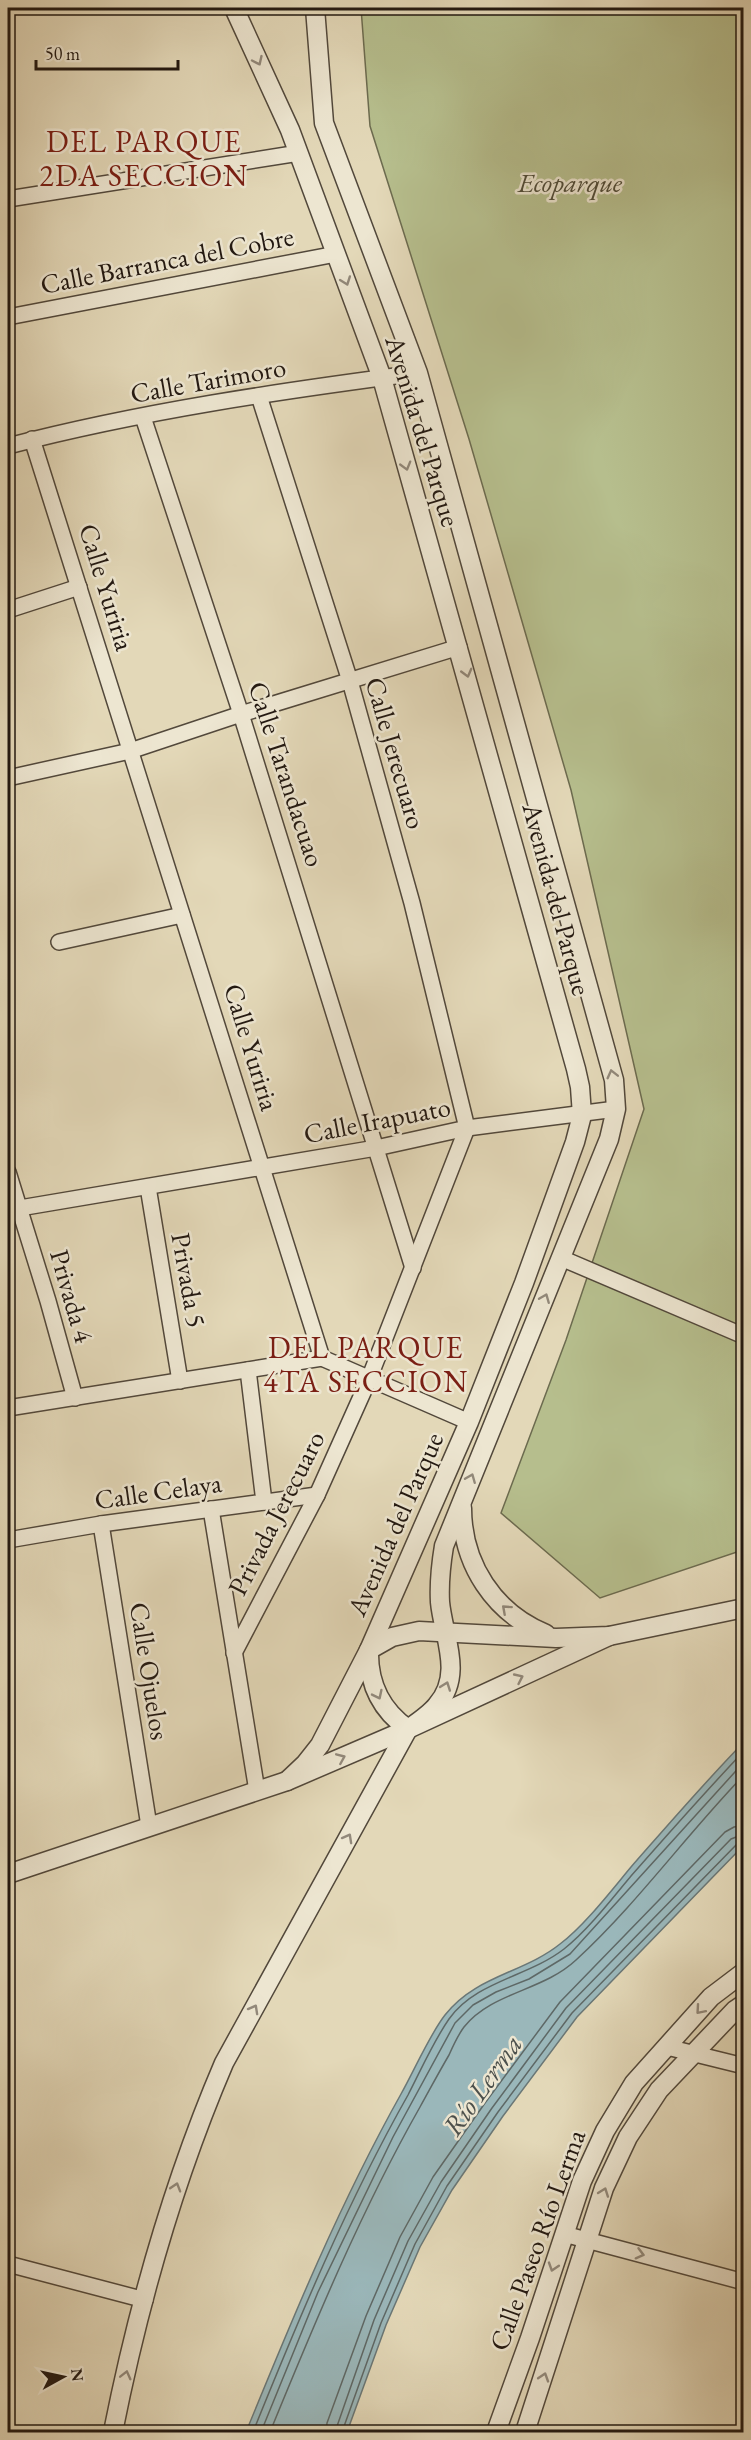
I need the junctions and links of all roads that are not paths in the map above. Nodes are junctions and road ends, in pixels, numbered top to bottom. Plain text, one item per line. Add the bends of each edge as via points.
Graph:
1 (234, 8) edge
2 (315, 8) edge
3 (298, 153) junction
4 (8, 199) edge
5 (336, 254) junction
6 (8, 317) edge
7 (418, 373) junction
8 (382, 378) junction
9 (259, 396) junction
10 (142, 417) junction
11 (32, 440) junction
12 (8, 446) edge
13 (79, 587) junction
14 (8, 610) edge
15 (459, 647) junction
16 (350, 681) junction
17 (242, 714) junction
18 (130, 751) junction
19 (8, 778) edge
20 (182, 915) junction
21 (59, 942) dead end
22 (616, 1109) junction
23 (582, 1114) junction
24 (467, 1128) junction
25 (376, 1148) junction
26 (262, 1168) junction
27 (8, 1172) edge
28 (147, 1187) junction
29 (14, 1209) edge
30 (561, 1258) junction
31 (413, 1268) junction
32 (744, 1336) edge
33 (322, 1359) junction
34 (248, 1370) junction
35 (369, 1379) junction
36 (180, 1381) junction
37 (75, 1398) junction
38 (8, 1408) edge
39 (469, 1422) junction
40 (317, 1495) junction
41 (264, 1502) junction
42 (462, 1502) junction
43 (211, 1509) junction
44 (101, 1524) junction
45 (8, 1540) edge
46 (744, 1608) edge
47 (445, 1632) junction
48 (609, 1636) junction
49 (556, 1638) junction
50 (369, 1650) junction
51 (234, 1653) junction
52 (408, 1729) junction
53 (287, 1781) junction
54 (257, 1791) junction
55 (149, 1826) junction
56 (8, 1874) edge
57 (744, 1972) edge
58 (744, 2004) edge
59 (667, 2047) junction
60 (693, 2054) junction
61 (744, 2066) edge
62 (564, 2234) junction
63 (588, 2240) junction
64 (8, 2264) edge
65 (744, 2282) edge
66 (145, 2300) junction
67 (113, 2433) edge
68 (496, 2433) edge
69 (525, 2433) edge

1 -> 3 street, Avenida del Parque
2 - 7 street, Avenida del Parque via 324,123
3 - 4 street
3 - 5 street, Avenida del Parque
5 - 6 street, Calle Barranca del Cobre
5 -> 8 street, Avenida del Parque
7 - 8 street, Calle Tarimoro
22 -> 7 street, Avenida del Parque via 614,1080
8 - 9 street, Calle Tarimoro
8 -> 15 street, Avenida del Parque
9 - 10 street, Calle Tarimoro
9 - 16 street, Calle Jerecuaro
10 - 11 street, Calle Tarimoro
10 - 17 street, Calle Tarandacuao
11 - 12 street, Calle Tarimoro
11 - 13 street, Calle Yuriria
13 - 14 street
13 - 18 street, Calle Yuriria
15 - 16 street
15 -> 23 street, Avenida del Parque via 576,1069
16 - 17 street
16 - 24 street, Calle Jerecuaro via 412,903
17 - 18 street
17 - 25 street, Calle Tarandacuao
18 - 19 street
18 - 20 street, Calle Yuriria
20 - 21 street
20 - 26 street, Calle Yuriria
22 - 23 street, Calle Irapuato
22 - 30 street, Avenida del Parque via 609,1139
23 - 24 street, Calle Irapuato
23 - 39 street, Avenida del Parque via 524,1283
24 - 25 street, Calle Irapuato
24 - 31 street, Privada Jerecuaro
25 - 26 street, Calle Irapuato
25 - 31 street, Calle Tarandacuao
26 - 28 street, Calle Irapuato
26 - 33 street, Calle Yuriria
27 - 29 street, Privada 4
28 - 29 street, Calle Irapuato
28 - 36 street, Privada 5
29 - 37 street, Privada 4
30 - 32 street
42 -> 30 street, Avenida del Parque
31 - 35 street, Privada Jerecuaro
33 - 34 street
33 - 35 street
34 - 36 street
34 - 41 street
35 - 39 street
35 - 40 street, Privada Jerecuaro
36 - 37 street
37 - 38 street
39 - 50 street, Avenida del Parque
40 - 41 street, Calle Celaya
40 - 51 street, Privada Jerecuaro
41 - 43 street, Calle Celaya
42 - 47 street, Avenida del Parque via 442,1560 440,1589
49 -> 42 street via 516,1618 485,1587 466,1546
43 - 44 street, Calle Celaya
43 - 51 street
44 - 45 street, Calle Celaya
44 - 55 street, Calle Ojuelos
46 - 48 street
47 - 49 street
47 - 50 street via 405,1633
52 -> 47 street, Avenida del Parque via 438,1705 447,1688 451,1650
48 - 49 street
52 -> 48 street
50 -> 52 street via 370,1676 380,1701
50 - 53 street, Avenida del Parque via 321,1745
51 - 54 street
53 -> 52 street
66 -> 52 street via 178,2180 224,2063
53 - 54 street
54 - 55 street
55 - 56 street
57 -> 59 street, Calle Paseo Río Lerma via 711,1997
58 - 60 street, Calle Paseo Río Lerma
59 - 60 street
59 - 62 street, Calle Paseo Río Lerma via 634,2083 605,2131
60 - 61 street
63 -> 60 street, Calle Paseo Río Lerma via 604,2188 628,2137 659,2090
62 - 63 street
62 -> 68 street, Calle Paseo Río Lerma
63 -> 65 street
69 -> 63 street, Calle Paseo Río Lerma
64 - 66 street
67 -> 66 street

